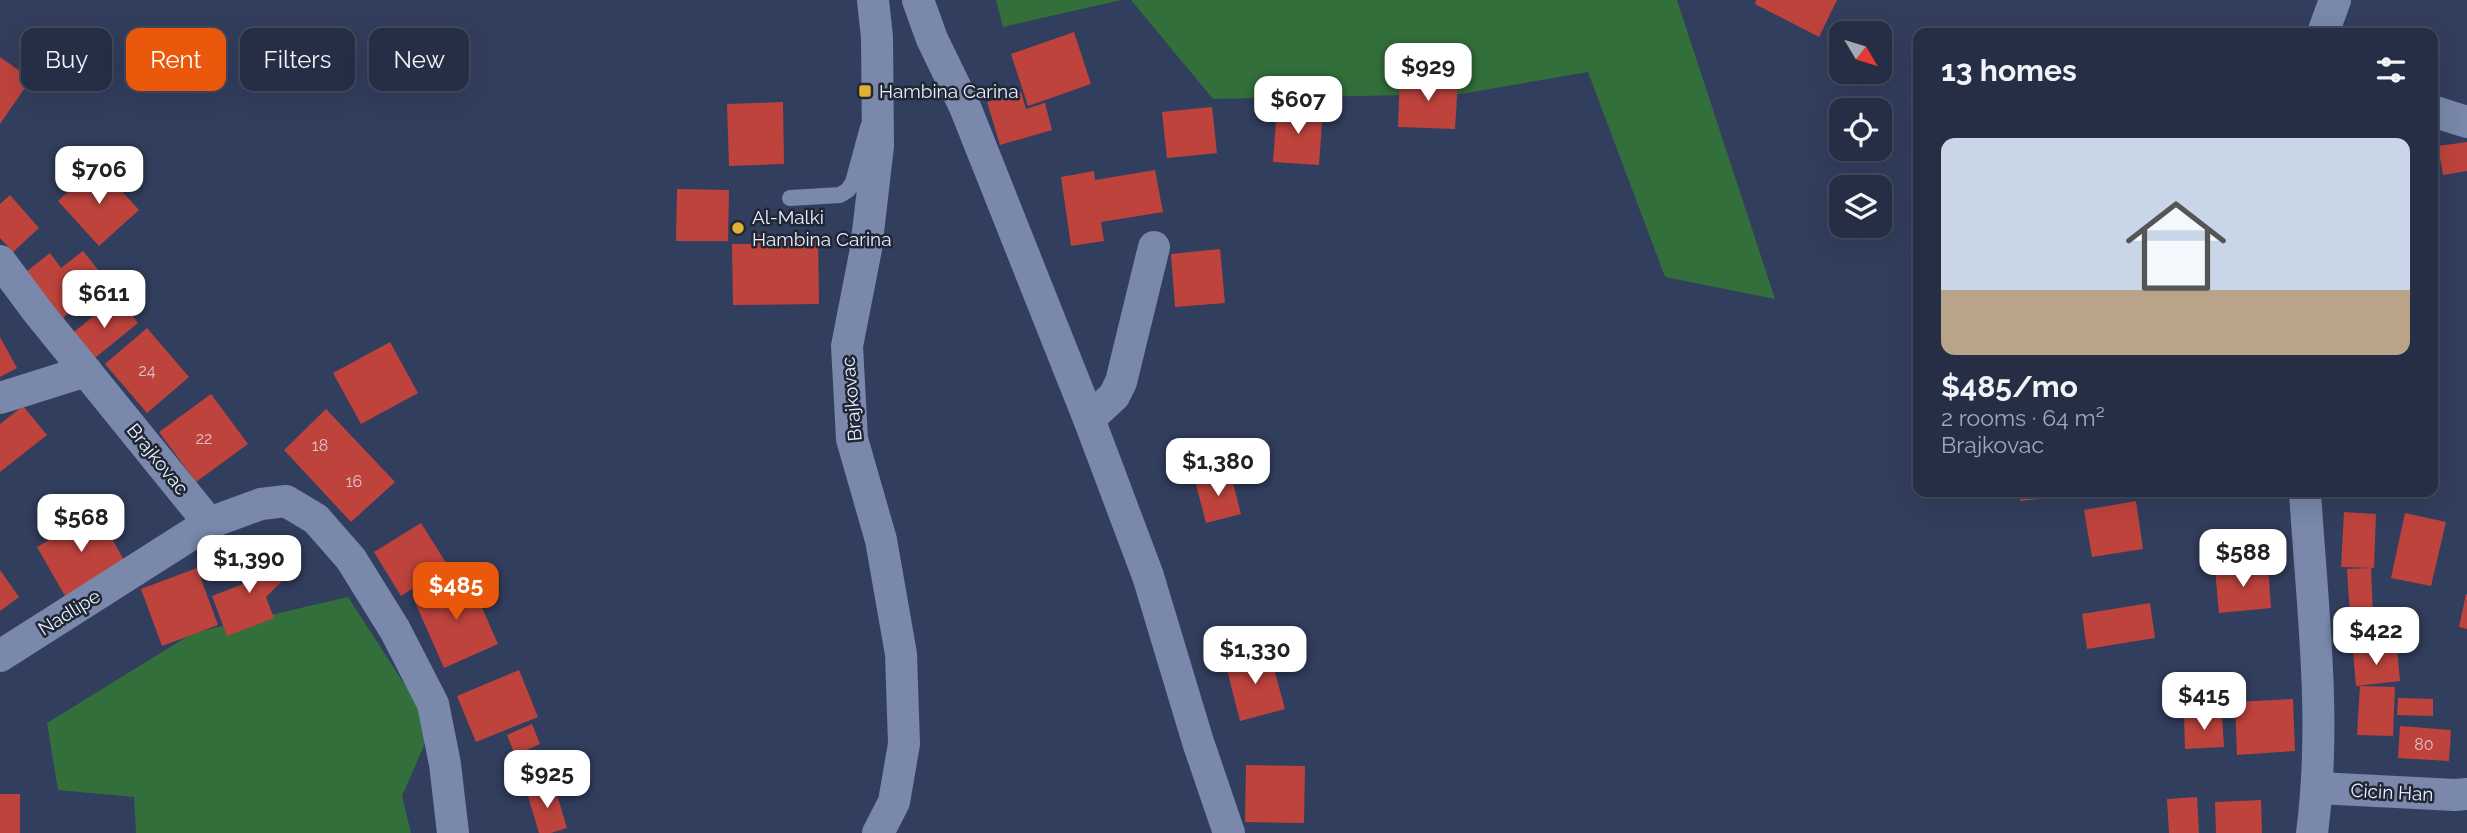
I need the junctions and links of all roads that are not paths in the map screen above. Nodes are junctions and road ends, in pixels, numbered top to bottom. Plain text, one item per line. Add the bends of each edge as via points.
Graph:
1 (873, 0) edge
2 (918, 0) edge
3 (2335, 0) edge
4 (2325, 28) edge
5 (877, 90) junction
6 (2438, 113) edge
7 (2467, 122) edge
8 (790, 198) dead end
9 (1154, 247) dead end
10 (0, 261) edge
11 (10, 289) edge
12 (86, 371) junction
13 (0, 398) edge
14 (1089, 419) junction
15 (2305, 497) edge
16 (209, 523) junction
17 (0, 656) edge
18 (2318, 788) junction
19 (2467, 794) edge
20 (453, 833) edge
21 (878, 833) edge
22 (1229, 833) edge
23 (2312, 833) edge

1 - 5 street, Brajkovac
2 - 14 street
3 - 4 street
5 - 8 lane via 848,190 840,195
5 - 21 street, Brajkovac via 878,146 866,249 847,346 852,439 881,540 901,654 904,744 894,802
6 - 7 street
9 - 14 street via 1121,382 1114,396
10 - 11 street, Brajkovac
11 - 12 street, Brajkovac
12 - 13 street
12 - 16 street, Brajkovac
14 - 22 street via 1149,576
15 - 18 street via 2317,680
16 - 17 street, Nadlipe
16 - 20 street via 261,504 286,501 316,519 351,559 433,704
18 - 19 street, Cicin Han
18 - 23 street

